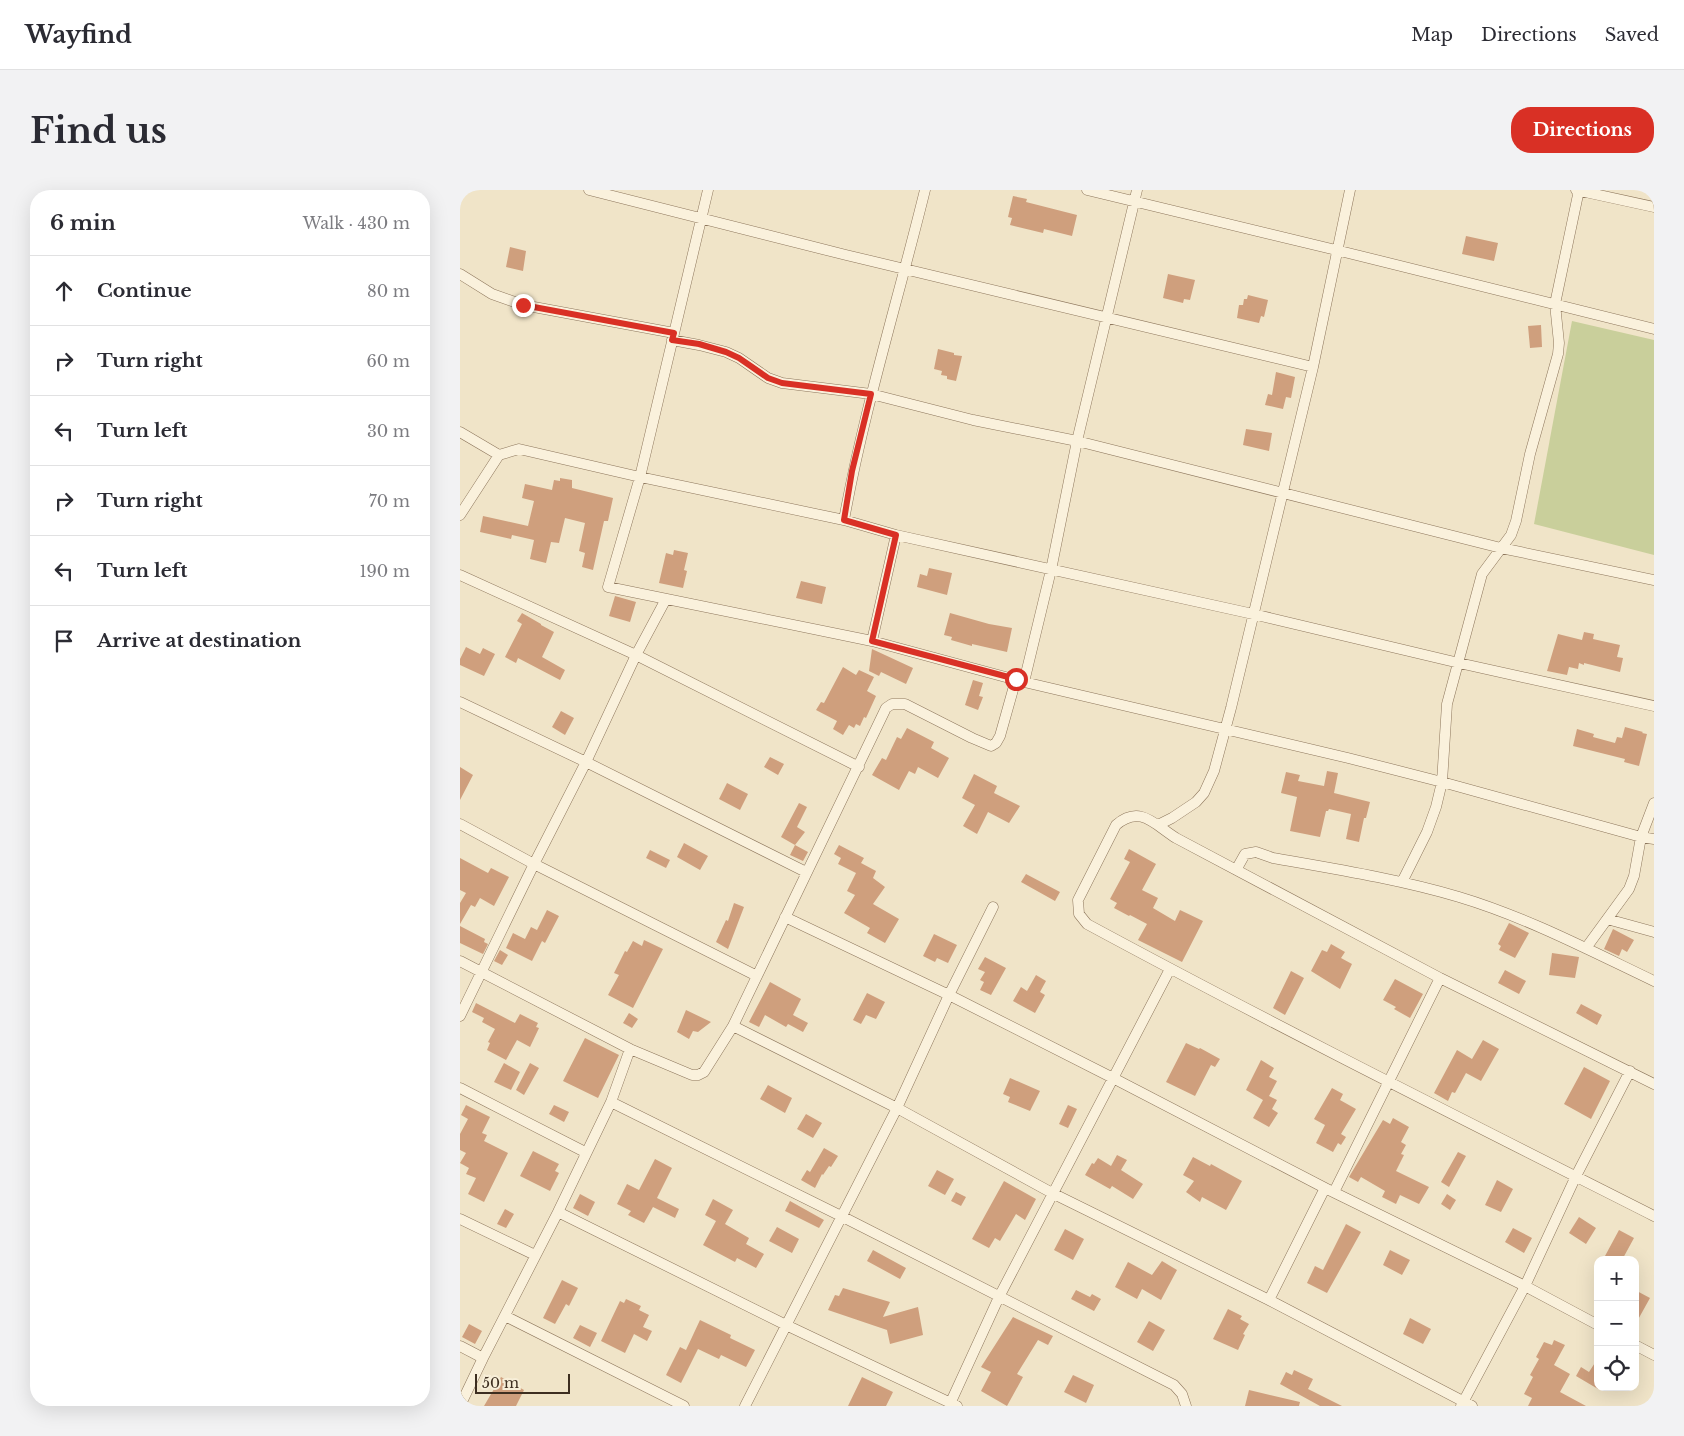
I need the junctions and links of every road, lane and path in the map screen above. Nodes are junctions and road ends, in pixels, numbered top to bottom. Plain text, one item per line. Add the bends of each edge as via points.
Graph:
1 (589, 190) edge
2 (708, 190) edge
3 (924, 190) edge
4 (1086, 190) edge
5 (1137, 190) edge
6 (1350, 190) edge
7 (1578, 190) edge
8 (1134, 201) junction
9 (1654, 207) edge
10 (701, 219) junction
11 (1336, 250) junction
12 (905, 269) junction
13 (460, 274) edge
14 (1554, 304) junction
15 (1108, 317) junction
16 (1654, 329) edge
17 (673, 336) junction
18 (1313, 367) junction
19 (871, 394) junction
20 (460, 432) edge
21 (1078, 442) junction
22 (499, 455) junction
23 (640, 478) junction
24 (1282, 492) junction
25 (460, 515) edge
26 (844, 520) junction
27 (896, 535) junction
28 (1501, 548) junction
29 (1051, 570) junction
30 (460, 575) edge
31 (1654, 580) edge
32 (666, 599) junction
33 (1253, 614) junction
34 (872, 641) junction
35 (636, 655) junction
36 (1459, 663) junction
37 (1020, 681) junction
38 (460, 702) edge
39 (1654, 706) edge
40 (1225, 730) junction
41 (586, 762) junction
42 (859, 767) junction
43 (1442, 782) junction
44 (1654, 803) edge
45 (460, 824) edge
46 (1158, 825) junction
47 (1641, 836) junction
48 (1654, 839) edge
49 (534, 864) junction
50 (1236, 870) junction
51 (806, 872) junction
52 (1402, 882) junction
53 (993, 908) dead end
54 (785, 917) junction
55 (1607, 919) junction
56 (1654, 932) edge
57 (1586, 948) junction
58 (460, 960) edge
59 (1170, 969) junction
60 (482, 971) junction
61 (757, 976) junction
62 (1440, 978) junction
63 (1654, 981) edge
64 (949, 995) junction
65 (460, 1016) edge
66 (733, 1026) junction
67 (630, 1049) junction
68 (1630, 1072) junction
69 (1113, 1078) junction
70 (1389, 1082) junction
71 (1654, 1084) edge
72 (460, 1088) edge
73 (611, 1102) junction
74 (898, 1108) junction
75 (586, 1152) junction
76 (1576, 1176) junction
77 (1330, 1190) junction
78 (1054, 1194) junction
79 (558, 1212) junction
80 (1654, 1216) edge
81 (843, 1217) junction
82 (460, 1219) edge
83 (535, 1255) junction
84 (1525, 1286) junction
85 (999, 1298) junction
86 (1269, 1300) junction
87 (505, 1316) junction
88 (1594, 1323) edge
89 (786, 1325) junction
90 (460, 1346) edge
91 (1637, 1346) edge
92 (1654, 1355) edge
93 (483, 1358) junction
94 (952, 1405) edge
95 (1466, 1405) edge
96 (460, 1406) edge
97 (684, 1406) edge
98 (745, 1406) edge
99 (1186, 1406) edge

1 - 10 street
2 - 10 street
3 - 12 street
4 - 8 street
5 - 8 street
6 - 11 street
7 - 9 street
7 - 14 street
8 - 11 street
8 - 15 street
10 - 12 street
10 - 17 street
11 - 14 street
11 - 18 street
12 - 15 street
12 - 19 street
13 - 17 street via 492,294 523,305
14 - 16 street
14 - 28 street via 1558,354 1530,454 1516,520 1511,535
15 - 18 street
15 - 21 street
17 - 19 street via 726,352 782,383
17 - 23 street
18 - 24 street
19 - 21 street
19 - 26 street
20 - 22 street
21 - 24 street
21 - 29 street
22 - 23 street via 519,449
22 - 25 street
23 - 26 street
23 - 32 street via 608,587
24 - 28 street
24 - 33 street
26 - 27 street
27 - 29 street
27 - 34 street
28 - 31 street
28 - 36 street via 1482,574
29 - 33 street
29 - 37 street
30 - 35 street
32 - 34 street
32 - 35 street
33 - 36 street
33 - 40 street
34 - 37 street
35 - 41 street
35 - 42 street
36 - 39 street
36 - 43 street via 1447,704
37 - 40 street
37 - 42 street via 996,743 991,746 905,704 892,704 886,708
38 - 41 street
40 - 43 street
40 - 46 street via 1214,771 1204,793 1185,810
41 - 49 street
41 - 51 street
42 - 51 street
43 - 47 street
43 - 52 street via 1427,832
44 - 47 street
45 - 49 street
46 - 50 street
46 - 59 street via 1139,816 1126,818 1116,825 1078,900 1077,909 1086,924
47 - 48 street
47 - 55 street via 1629,889
49 - 60 street
49 - 61 street
50 - 52 street via 1245,854 1256,852
50 - 62 street
51 - 54 street
52 - 57 street via 1460,897
53 - 64 street
54 - 61 street
54 - 64 street
55 - 56 street
55 - 57 street
57 - 63 street
58 - 60 street
59 - 69 street
59 - 70 street
60 - 65 street
60 - 67 street
61 - 66 street
62 - 68 street
62 - 70 street
64 - 69 street
64 - 74 street
66 - 67 street via 710,1065 698,1075
66 - 74 street
67 - 73 street
68 - 71 street
68 - 76 street
69 - 77 street
69 - 78 street
70 - 76 street
70 - 77 street
72 - 75 street
73 - 75 street
73 - 81 street
74 - 78 street
74 - 81 street
75 - 79 street
76 - 80 street
76 - 84 street
77 - 84 street
77 - 86 street
78 - 85 street
78 - 86 street
79 - 83 street
79 - 89 street
81 - 85 street
81 - 89 street
82 - 83 street
83 - 87 street
84 - 88 street
84 - 95 street
85 - 94 street
85 - 99 street via 1174,1385
86 - 95 street
87 - 93 street
87 - 97 street
89 - 94 street
89 - 98 street
90 - 93 street
91 - 92 street
93 - 96 street

